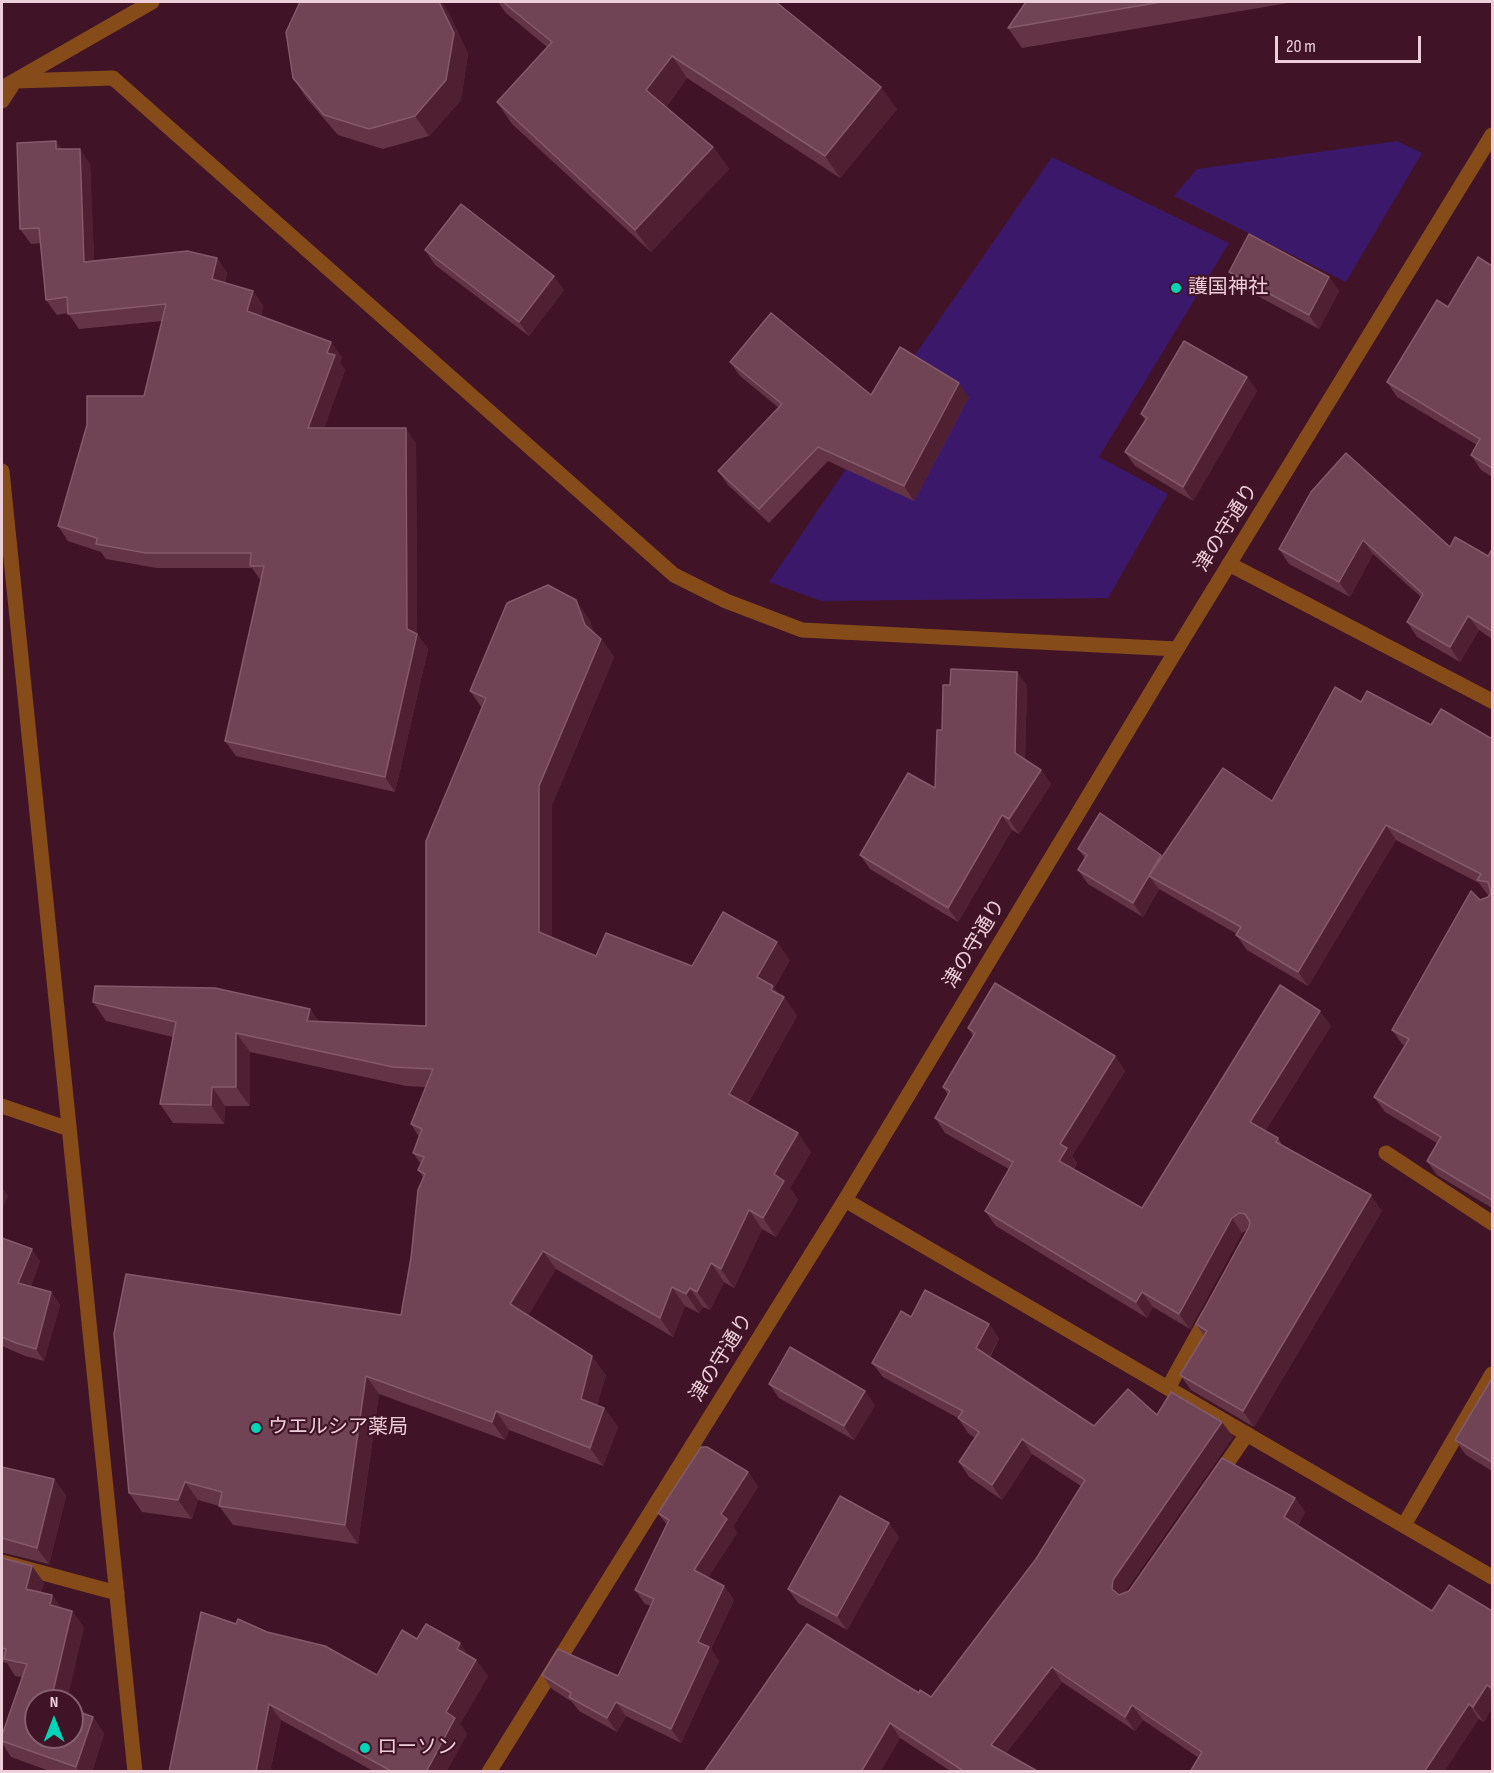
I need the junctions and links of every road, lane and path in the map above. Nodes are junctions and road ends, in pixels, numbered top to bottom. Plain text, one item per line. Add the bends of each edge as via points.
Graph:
1 (152, 2) edge
2 (8, 85) edge
3 (2, 101) edge
4 (1492, 135) edge
5 (2, 471) edge
6 (1229, 564) junction
7 (1177, 649) junction
8 (1492, 701) edge
9 (2, 1106) edge
10 (69, 1129) junction
11 (1386, 1153) dead end
12 (845, 1200) junction
13 (1492, 1223) edge
14 (1218, 1298) edge
15 (1492, 1374) edge
16 (1168, 1388) junction
17 (1247, 1434) junction
18 (1206, 1492) edge
19 (1404, 1525) junction
20 (2, 1562) edge
21 (1492, 1577) edge
22 (117, 1593) junction
23 (135, 1772) edge
24 (489, 1772) edge

1 - 2 street
2 - 3 street
2 - 7 street via 113,78 674,575 716,596 802,630
4 - 6 street, 津の守通り
5 - 10 street
6 - 7 street, 津の守通り
6 - 8 street
7 - 12 street, 津の守通り
9 - 10 street
10 - 22 street
11 - 13 street
12 - 16 street
12 - 24 street, 津の守通り
14 - 16 street
15 - 19 street
16 - 17 street
17 - 18 street
17 - 19 street
19 - 21 street
20 - 22 street
22 - 23 street

